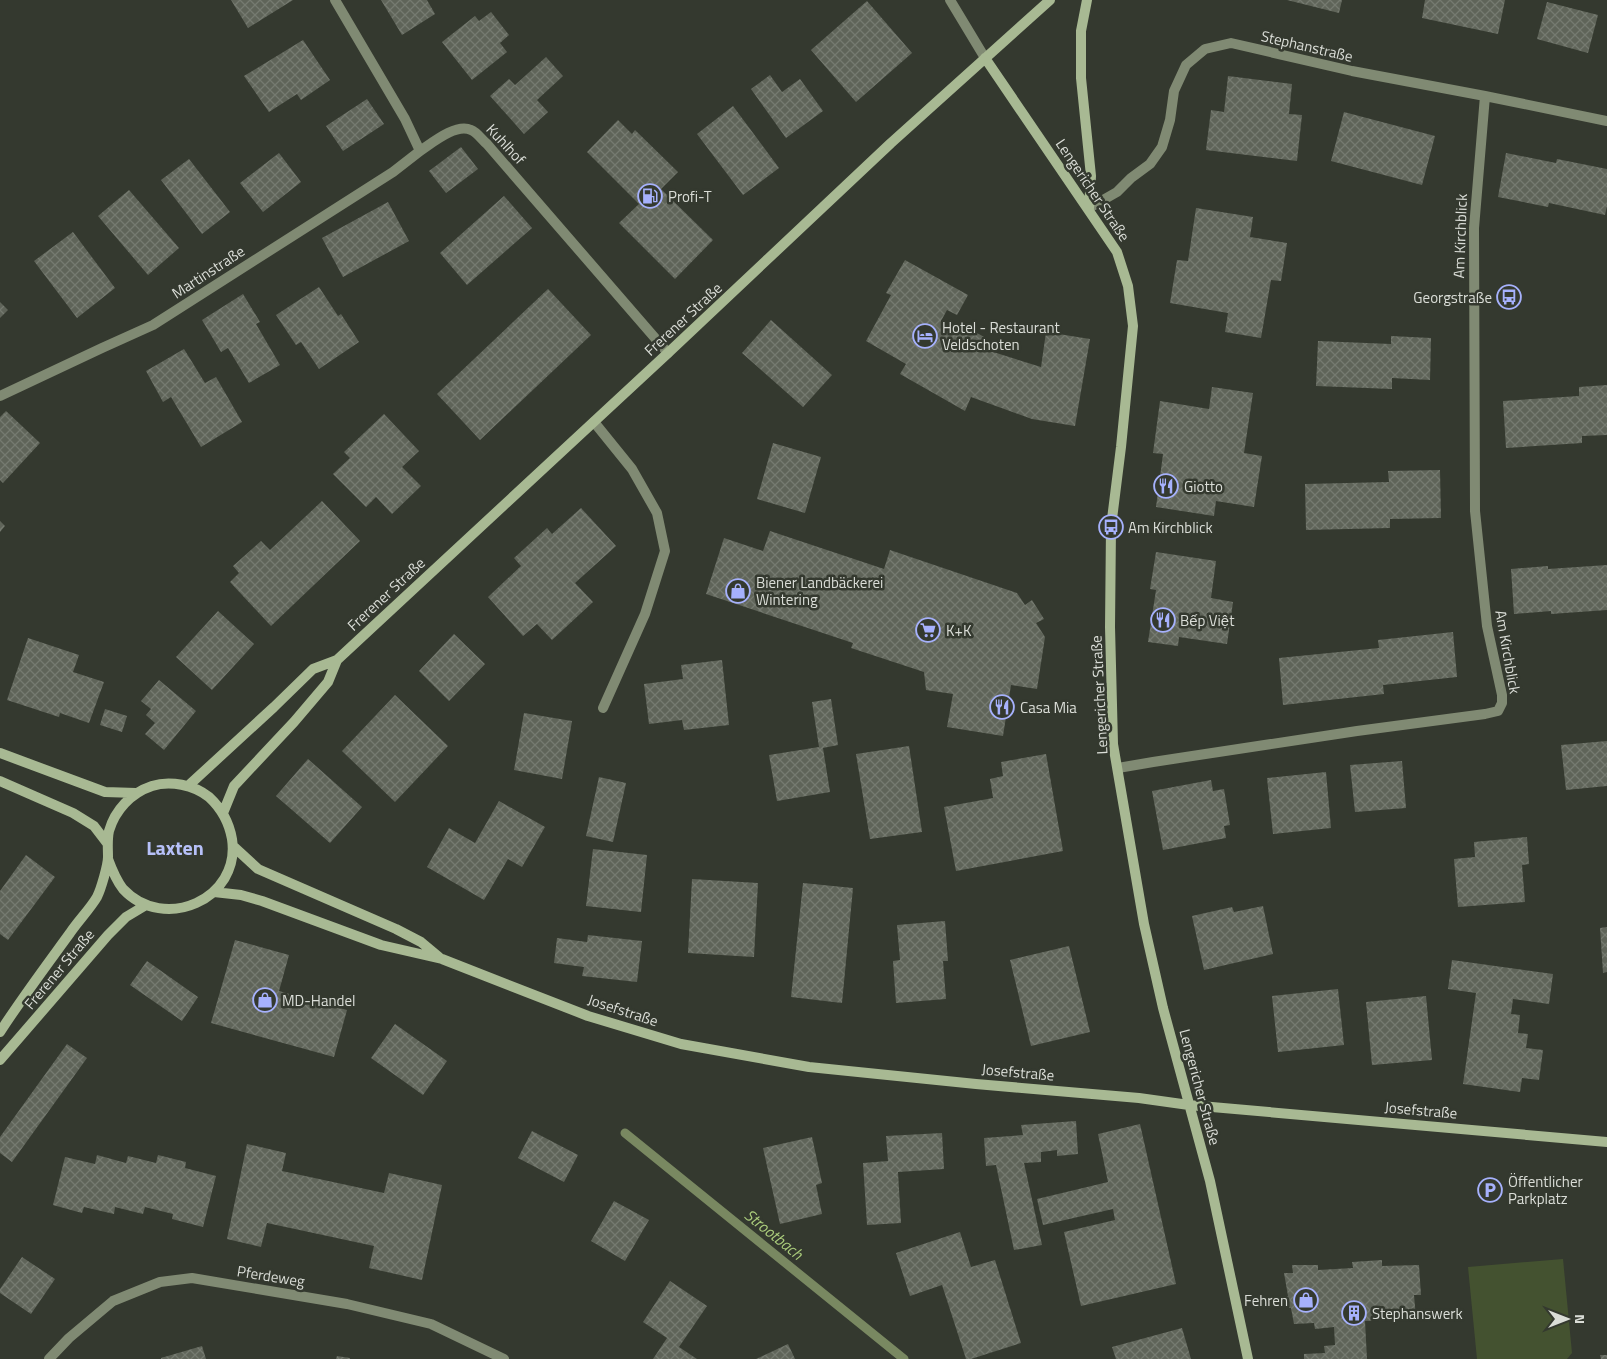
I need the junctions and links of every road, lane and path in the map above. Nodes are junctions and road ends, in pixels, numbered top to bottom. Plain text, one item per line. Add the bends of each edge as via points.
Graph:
1 (336, 0) edge
2 (950, 0) edge
3 (1050, 0) edge
4 (1087, 0) edge
5 (985, 58) junction
6 (1485, 96) junction
7 (1607, 121) edge
8 (420, 151) junction
9 (1089, 208) junction
10 (668, 353) junction
11 (0, 396) edge
12 (594, 422) junction
13 (337, 660) junction
14 (603, 708) dead end
15 (0, 753) edge
16 (1118, 768) junction
17 (0, 781) edge
18 (188, 786) junction
19 (136, 793) junction
20 (223, 813) junction
21 (107, 844) junction
22 (233, 846) junction
23 (108, 859) junction
24 (214, 892) junction
25 (146, 905) junction
26 (442, 959) junction
27 (0, 1032) edge
28 (0, 1060) edge
29 (1189, 1105) junction
30 (1607, 1142) edge
31 (49, 1359) edge
32 (504, 1359) edge
33 (1248, 1359) edge

1 - 8 street
2 - 5 street
3 - 5 main road, Frerener Straße
4 - 9 main road via 1080,31 1091,176
5 - 9 main road, Lengericher Straße
5 - 10 main road, Frerener Straße
6 - 7 street, Stephanstraße
6 - 9 street, Stephanstraße via 1231,44 1205,49 1186,65 1174,91 1162,147 1150,164 1117,192
6 - 16 street, Am Kirchblick via 1474,228 1475,511 1487,626 1502,703 1498,710 1485,714
8 - 10 street, Kuhlhof via 444,134 461,129 472,130
8 - 11 street, Martinstraße via 393,172 153,326
9 - 16 main road, Lengericher Straße via 1117,252 1128,286 1132,326 1111,527 1113,744
10 - 12 main road, Frerener Straße
12 - 13 main road, Frerener Straße
12 - 14 street via 632,469 657,513 665,551 645,614
13 - 18 main road, Frerener Straße via 313,669
13 - 20 main road, Frerener Straße via 328,682 234,786
15 - 19 main road via 105,792
16 - 29 main road, Lengericher Straße via 1144,924
17 - 21 main road via 73,813 94,826
18 - 19 main road via 153,786
18 - 20 main road via 207,795
19 - 21 main road via 115,816
20 - 22 main road
21 - 23 main road
22 - 24 main road via 225,877
22 - 26 main road, Josefstraße via 258,869 396,929 421,942
23 - 25 main road via 123,889
23 - 27 main road, Frerener Straße via 97,896
24 - 25 main road via 194,905 180,909
24 - 26 main road, Josefstraße via 262,901 381,945
25 - 28 main road, Frerener Straße via 126,917 108,935
26 - 29 main road, Josefstraße via 588,1016 681,1044 809,1067
29 - 30 main road, Josefstraße
29 - 33 main road, Lengericher Straße via 1210,1181
31 - 32 street, Pferdeweg via 113,1301 160,1282 192,1278 347,1304 431,1324

